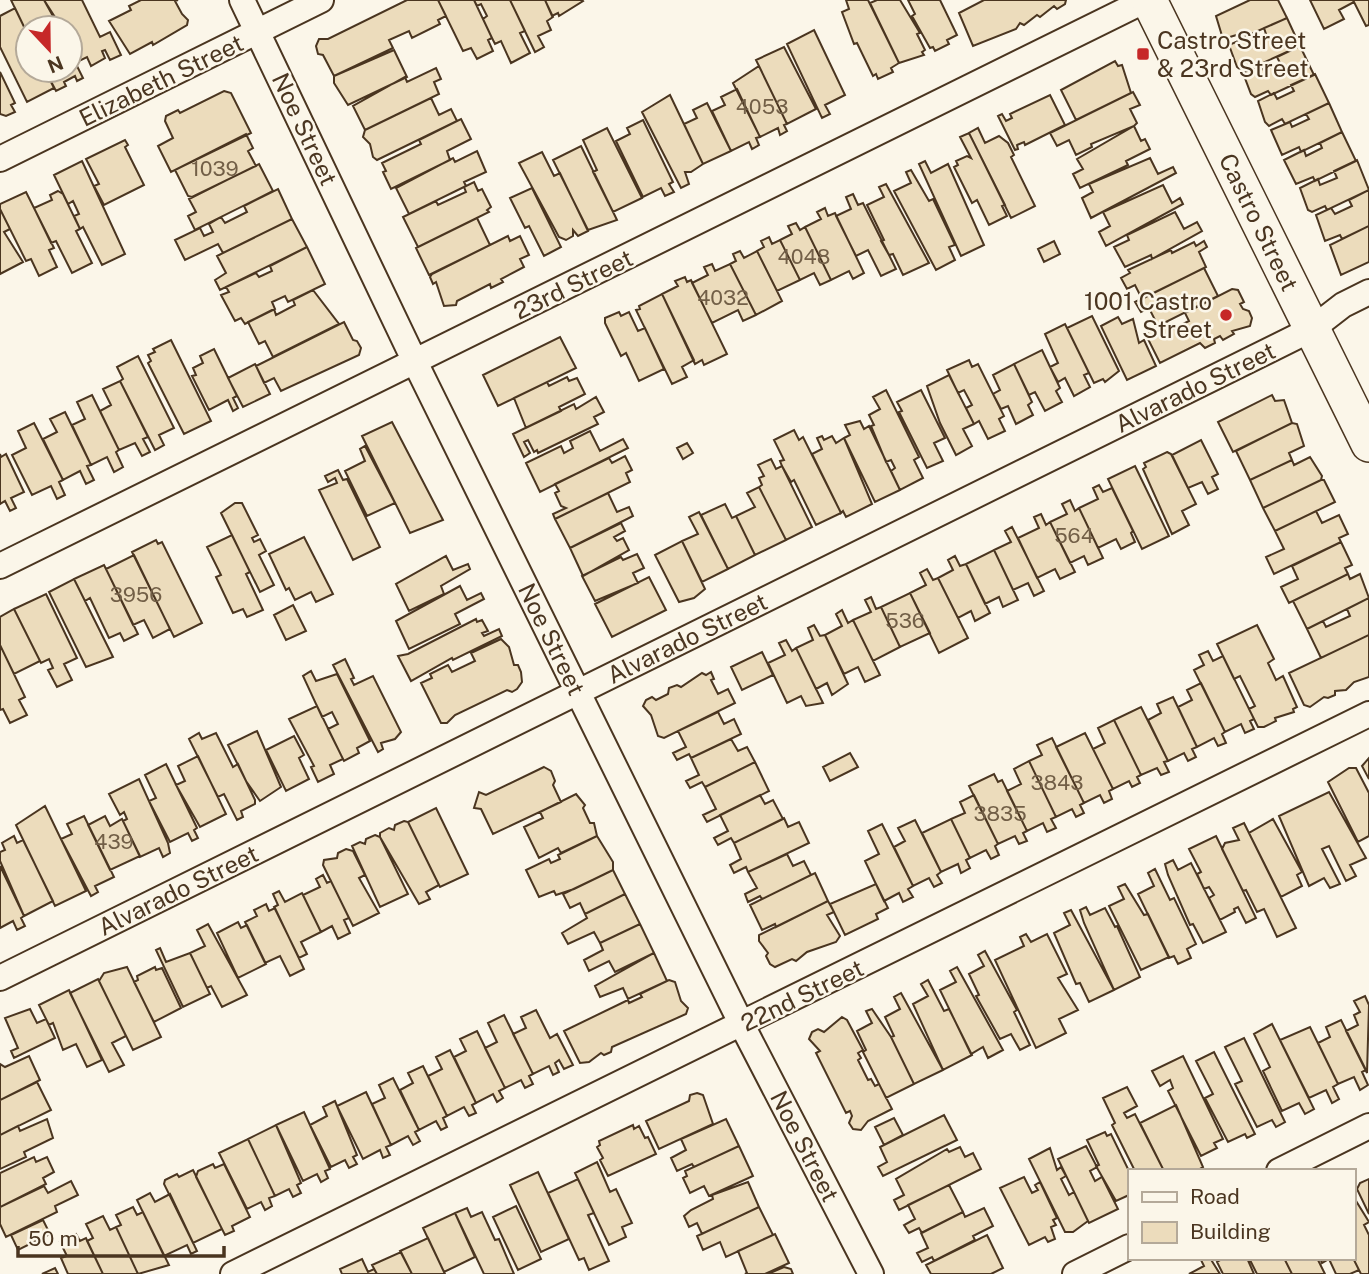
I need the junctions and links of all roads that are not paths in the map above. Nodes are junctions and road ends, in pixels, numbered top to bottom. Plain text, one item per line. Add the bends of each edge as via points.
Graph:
1 (242, 0) edge
2 (321, 0) edge
3 (1148, 0) edge
4 (259, 32) junction
5 (0, 159) edge
6 (1369, 292) edge
7 (1312, 329) junction
8 (415, 362) junction
9 (1369, 444) edge
10 (0, 566) edge
11 (578, 692) junction
12 (1369, 714) edge
13 (0, 978) edge
14 (742, 1025) junction
15 (1369, 1126) edge
16 (1283, 1169) edge
17 (1128, 1248) edge
18 (233, 1274) edge
19 (871, 1274) edge
20 (1075, 1274) edge

1 - 4 street, Noe Street
2 - 4 street, Elizabeth Street
3 - 7 street, Castro Street
3 - 8 street, 23rd Street
4 - 5 street, Elizabeth Street
4 - 8 street, Noe Street
6 - 7 street, Alvarado Street
7 - 9 street, Castro Street
7 - 11 street, Alvarado Street
8 - 10 street, 23rd Street
8 - 11 street, Noe Street
11 - 13 street, Alvarado Street
11 - 14 street, Noe Street
12 - 14 street, 22nd Street
14 - 18 street, 22nd Street
14 - 19 street, Noe Street
15 - 16 street
17 - 20 street

